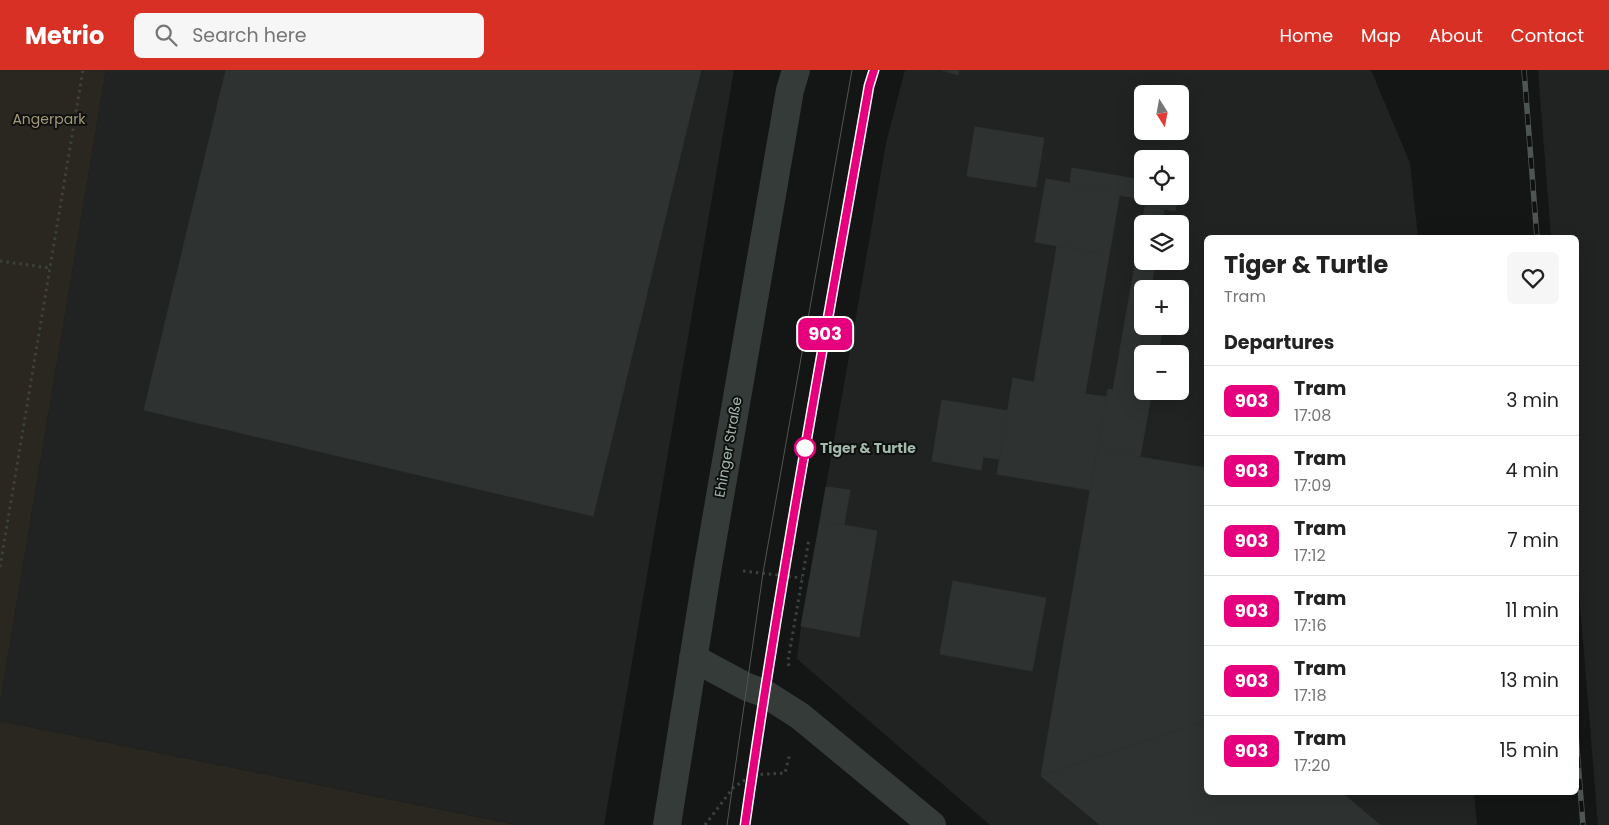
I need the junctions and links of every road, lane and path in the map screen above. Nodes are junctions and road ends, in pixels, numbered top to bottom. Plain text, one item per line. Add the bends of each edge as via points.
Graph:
1 (83, 70) edge
2 (796, 70) edge
3 (0, 261) edge
4 (50, 268) junction
5 (808, 539) dead end
6 (708, 566) junction
7 (0, 567) edge
8 (802, 578) junction
9 (693, 658) junction
10 (800, 716) junction
11 (667, 825) edge
12 (705, 825) edge
13 (932, 825) edge

1 - 4 path
2 - 6 street, Ehinger Straße
3 - 4 path
4 - 7 path
5 - 8 path
6 - 8 path
6 - 9 street, Ehinger Straße
8 - 10 path via 788,661
9 - 10 street via 746,687 764,693
9 - 11 street, Ehinger Straße
10 - 12 path via 785,773 752,775 734,788
10 - 13 street

